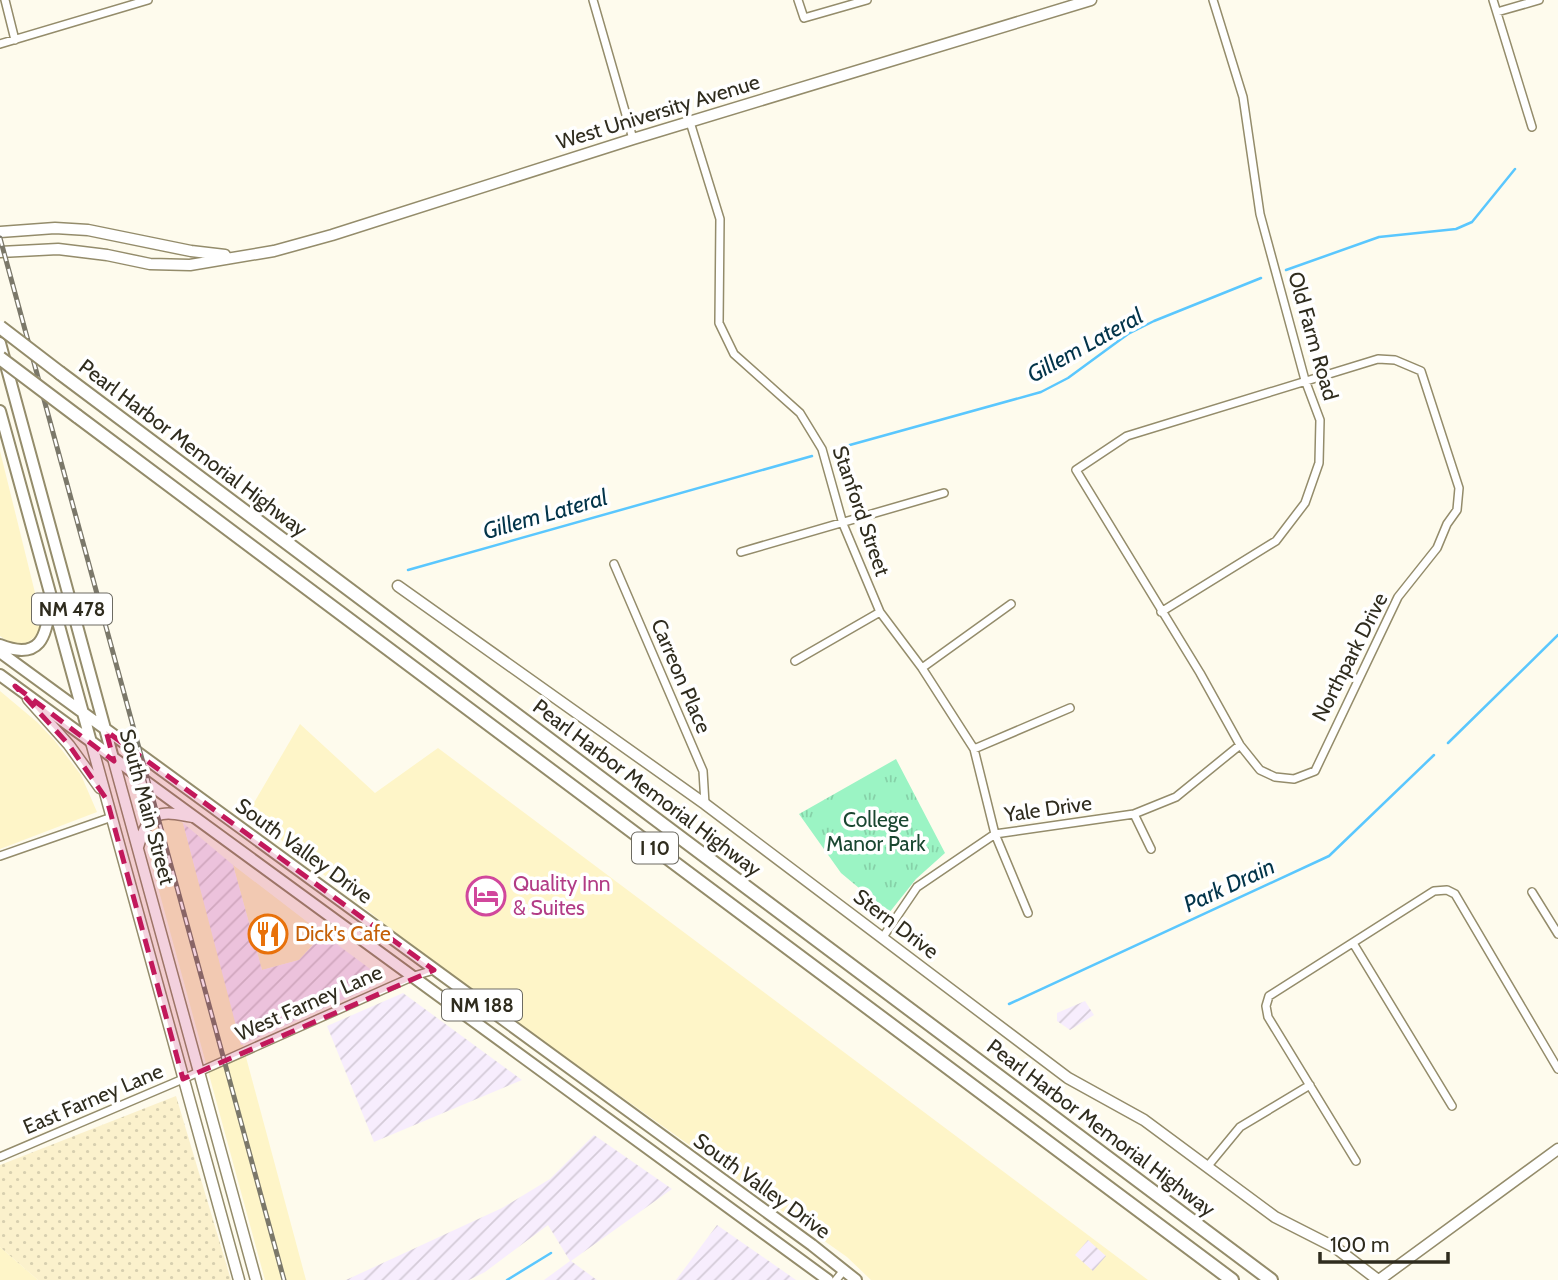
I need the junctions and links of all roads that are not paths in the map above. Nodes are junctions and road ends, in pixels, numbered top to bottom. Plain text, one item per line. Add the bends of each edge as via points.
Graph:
1 (5, 0) edge
2 (148, 0) edge
3 (593, 0) edge
4 (798, 0) edge
5 (867, 0) edge
6 (1091, 0) edge
7 (1213, 0) edge
8 (1493, 0) edge
9 (1539, 0) edge
10 (1497, 12) junction
11 (15, 40) junction
12 (0, 44) edge
13 (690, 122) junction
14 (1532, 127) dead end
15 (633, 139) junction
16 (0, 232) edge
17 (0, 252) edge
18 (236, 256) junction
19 (0, 327) edge
20 (0, 344) edge
21 (0, 358) edge
22 (1305, 380) junction
23 (0, 411) edge
24 (944, 493) dead end
25 (843, 524) junction
26 (741, 552) dead end
27 (614, 564) dead end
28 (398, 586) dead end
29 (51, 596) junction
30 (1011, 604) dead end
31 (880, 612) junction
32 (1161, 612) junction
33 (0, 645) edge
34 (0, 652) edge
35 (795, 661) dead end
36 (922, 668) junction
37 (0, 675) edge
38 (15, 686) junction
39 (1070, 708) dead end
40 (85, 714) junction
41 (106, 731) junction
42 (91, 742) junction
43 (1240, 745) junction
44 (974, 748) junction
45 (113, 758) junction
46 (107, 800) junction
47 (705, 804) junction
48 (1134, 814) junction
49 (112, 817) junction
50 (195, 818) junction
51 (995, 834) junction
52 (138, 847) junction
53 (1150, 849) dead end
54 (0, 856) edge
55 (1532, 892) dead end
56 (1028, 914) dead end
57 (1558, 934) edge
58 (883, 937) junction
59 (1353, 943) junction
60 (434, 970) junction
61 (414, 976) junction
62 (1558, 1069) edge
63 (199, 1072) junction
64 (183, 1079) junction
65 (1310, 1085) junction
66 (1452, 1106) dead end
67 (1558, 1149) edge
68 (0, 1157) edge
69 (1356, 1161) dead end
70 (1207, 1167) junction
71 (844, 1270) junction
72 (239, 1280) edge
73 (256, 1280) edge
74 (828, 1280) edge
75 (836, 1280) edge
76 (856, 1280) edge
77 (1232, 1280) edge
78 (1271, 1280) edge
79 (1379, 1280) edge

1 - 11 street
2 - 11 street
3 - 15 street
4 - 5 street via 804,18
6 - 13 street, West University Avenue
7 - 22 street, Old Farm Road via 1243,97 1260,214
8 - 10 street
9 - 10 street
10 - 14 street
11 - 12 street
13 - 15 street, West University Avenue
13 - 25 street, Stanford Street via 720,219 719,323 734,354 800,414 815,437 829,467
15 - 18 street, West University Avenue via 332,235
16 - 18 street, West University Avenue via 88,230
17 - 18 street, West University Avenue via 58,249 150,264 190,265
19 - 78 highway, Pearl Harbor Memorial Highway / I 10, bridge
20 - 41 main road, South Main Street / NM 478
21 - 77 highway, Pearl Harbor Memorial Highway / I 10, bridge
22 - 32 street, Old Farm Road via 1320,420 1319,463 1305,503 1276,541
22 - 32 street, Northpark Drive via 1127,436 1076,470
22 - 43 street, Northpark Drive via 1378,359 1395,360 1421,371 1459,488 1457,510 1437,548 1398,597 1315,771 1294,779 1275,777 1260,770
23 - 29 main road, South Main Street / NM 478
24 - 25 street
25 - 26 street
25 - 31 street, Stanford Street
27 - 47 street, Carreon Place via 703,771
28 - 47 street, Stern Drive
29 - 33 main road via 41,642 24,651
29 - 40 main road, South Main Street / NM 478
30 - 36 street
31 - 35 street
31 - 36 street, Stanford Street
32 - 43 street, Northpark Drive
34 - 40 main road, South Valley Drive / NM 188
36 - 44 street, Stanford Street
37 - 38 main road, South Valley Drive / NM 188
38 - 42 main road, South Valley Drive / NM 188
38 - 46 street via 69,745
39 - 44 street
40 - 41 main road, South Valley Drive / NM 188
40 - 42 main road, South Main Street / NM 478
41 - 45 main road, South Main Street / NM 478
41 - 60 main road, South Valley Drive / NM 188
42 - 45 main road, South Valley Drive / NM 188
42 - 46 street, South Main Street / NM 478
43 - 48 street, Yale Drive via 1176,797
44 - 51 street, Stanford Street
45 - 50 main road, South Valley Drive / NM 188
45 - 52 street, South Main Street / NM 478
46 - 49 street, South Main Street / NM 478
47 - 58 street, Stern Drive
48 - 51 street, Yale Drive
48 - 53 street
49 - 54 street
49 - 64 street, South Main Street / NM 478
50 - 52 street via 168,813 152,817
50 - 61 main road, South Valley Drive / NM 188
51 - 56 street, Stanford Street
51 - 58 street, Yale Drive via 918,887
52 - 63 street, South Main Street / NM 478
55 - 57 street
58 - 70 street, Stern Drive via 1068,1078 1144,1120
59 - 62 street via 1434,891 1455,894
59 - 65 street via 1269,996 1268,1017
59 - 66 street
60 - 61 street, West Farney Lane
60 - 71 main road, South Valley Drive / NM 188
61 - 63 street, West Farney Lane
61 - 74 main road, South Valley Drive / NM 188
63 - 64 street, East Farney Lane
63 - 73 street, South Main Street / NM 478
64 - 68 street, East Farney Lane
64 - 72 street, South Main Street / NM 478
65 - 69 street
65 - 70 street via 1240,1128
67 - 79 street
70 - 79 street, Stern Drive via 1275,1217 1336,1248
71 - 75 street
71 - 76 main road, South Valley Drive / NM 188

